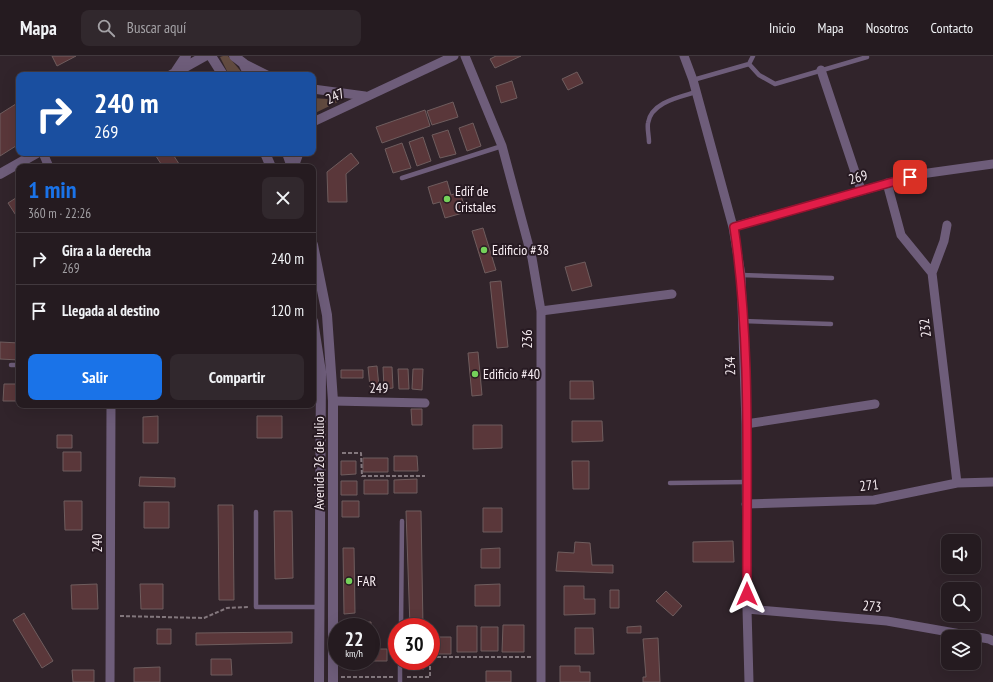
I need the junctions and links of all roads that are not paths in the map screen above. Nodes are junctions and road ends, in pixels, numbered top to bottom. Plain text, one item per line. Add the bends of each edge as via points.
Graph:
1 (186, 56) edge
2 (205, 56) edge
3 (211, 56) edge
4 (234, 56) edge
5 (454, 56) edge
6 (465, 56) edge
7 (684, 56) edge
8 (753, 56) edge
9 (867, 57) edge
10 (243, 63) junction
11 (749, 64) junction
12 (821, 70) junction
13 (174, 72) edge
14 (176, 72) edge
15 (220, 72) edge
16 (248, 72) edge
17 (261, 72) edge
18 (693, 80) junction
19 (316, 89) edge
20 (696, 92) junction
21 (367, 96) junction
22 (316, 121) edge
23 (649, 142) dead end
24 (502, 146) junction
25 (32, 156) edge
26 (18, 164) edge
27 (993, 164) edge
28 (16, 165) edge
29 (0, 174) edge
30 (402, 178) dead end
31 (887, 183) junction
32 (861, 190) junction
33 (947, 225) dead end
34 (734, 227) junction
35 (316, 268) edge
36 (932, 273) junction
37 (741, 275) junction
38 (832, 278) dead end
39 (672, 294) dead end
40 (541, 311) junction
41 (743, 321) junction
42 (831, 324) dead end
43 (316, 340) edge
44 (11, 365) dead end
45 (16, 365) edge
46 (333, 401) junction
47 (425, 403) dead end
48 (875, 404) dead end
49 (111, 408) edge
50 (746, 424) junction
51 (746, 482) junction
52 (993, 482) edge
53 (670, 483) dead end
54 (957, 483) junction
55 (746, 504) junction
56 (256, 512) dead end
57 (402, 521) dead end
58 (319, 607) junction
59 (747, 609) junction
60 (401, 618) edge
61 (993, 641) edge
62 (333, 679) edge
63 (110, 682) edge
64 (319, 682) edge
65 (541, 682) edge
66 (749, 682) edge

1 - 13 street
2 - 14 street
3 - 15 street
4 - 10 street
5 - 21 street, 247
6 - 24 street, 236
7 - 18 street, 234
8 - 11 lane
9 - 12 lane
10 - 16 street
10 - 17 street
11 - 12 lane via 759,75 775,84
11 - 18 lane
12 - 32 street
18 - 20 street, 234
19 - 21 street, 247
20 - 23 lane via 672,99 654,110 648,122
20 - 34 street, 234
21 - 22 street, 247
24 - 30 lane
24 - 40 street, 236 via 532,258
25 - 26 street
27 - 31 street, 269 via 921,174
28 - 29 street
31 - 32 street, 269
31 - 36 street via 901,235
32 - 34 street, 269
33 - 36 street
34 - 37 street, 234
35 - 46 street, Avenida 26 de Julio via 327,315
36 - 54 street, 232
37 - 38 lane
37 - 41 street, 234
39 - 40 street
40 - 65 street, 236
41 - 42 lane
41 - 50 street, 234
43 - 58 street, Avenida 26 de Julio via 321,372
44 - 45 lane
46 - 47 street, 249
46 - 62 street, Avenida 26 de Julio
48 - 50 street
49 - 63 street, 240
50 - 51 street, 234
51 - 53 lane
51 - 55 street, 234
52 - 54 street, 271
54 - 55 street, 271 via 874,500
55 - 59 street, 234
56 - 58 lane via 256,607
57 - 60 lane
58 - 64 street, Avenida 26 de Julio
59 - 61 street, 273 via 886,621
59 - 66 street, 234

